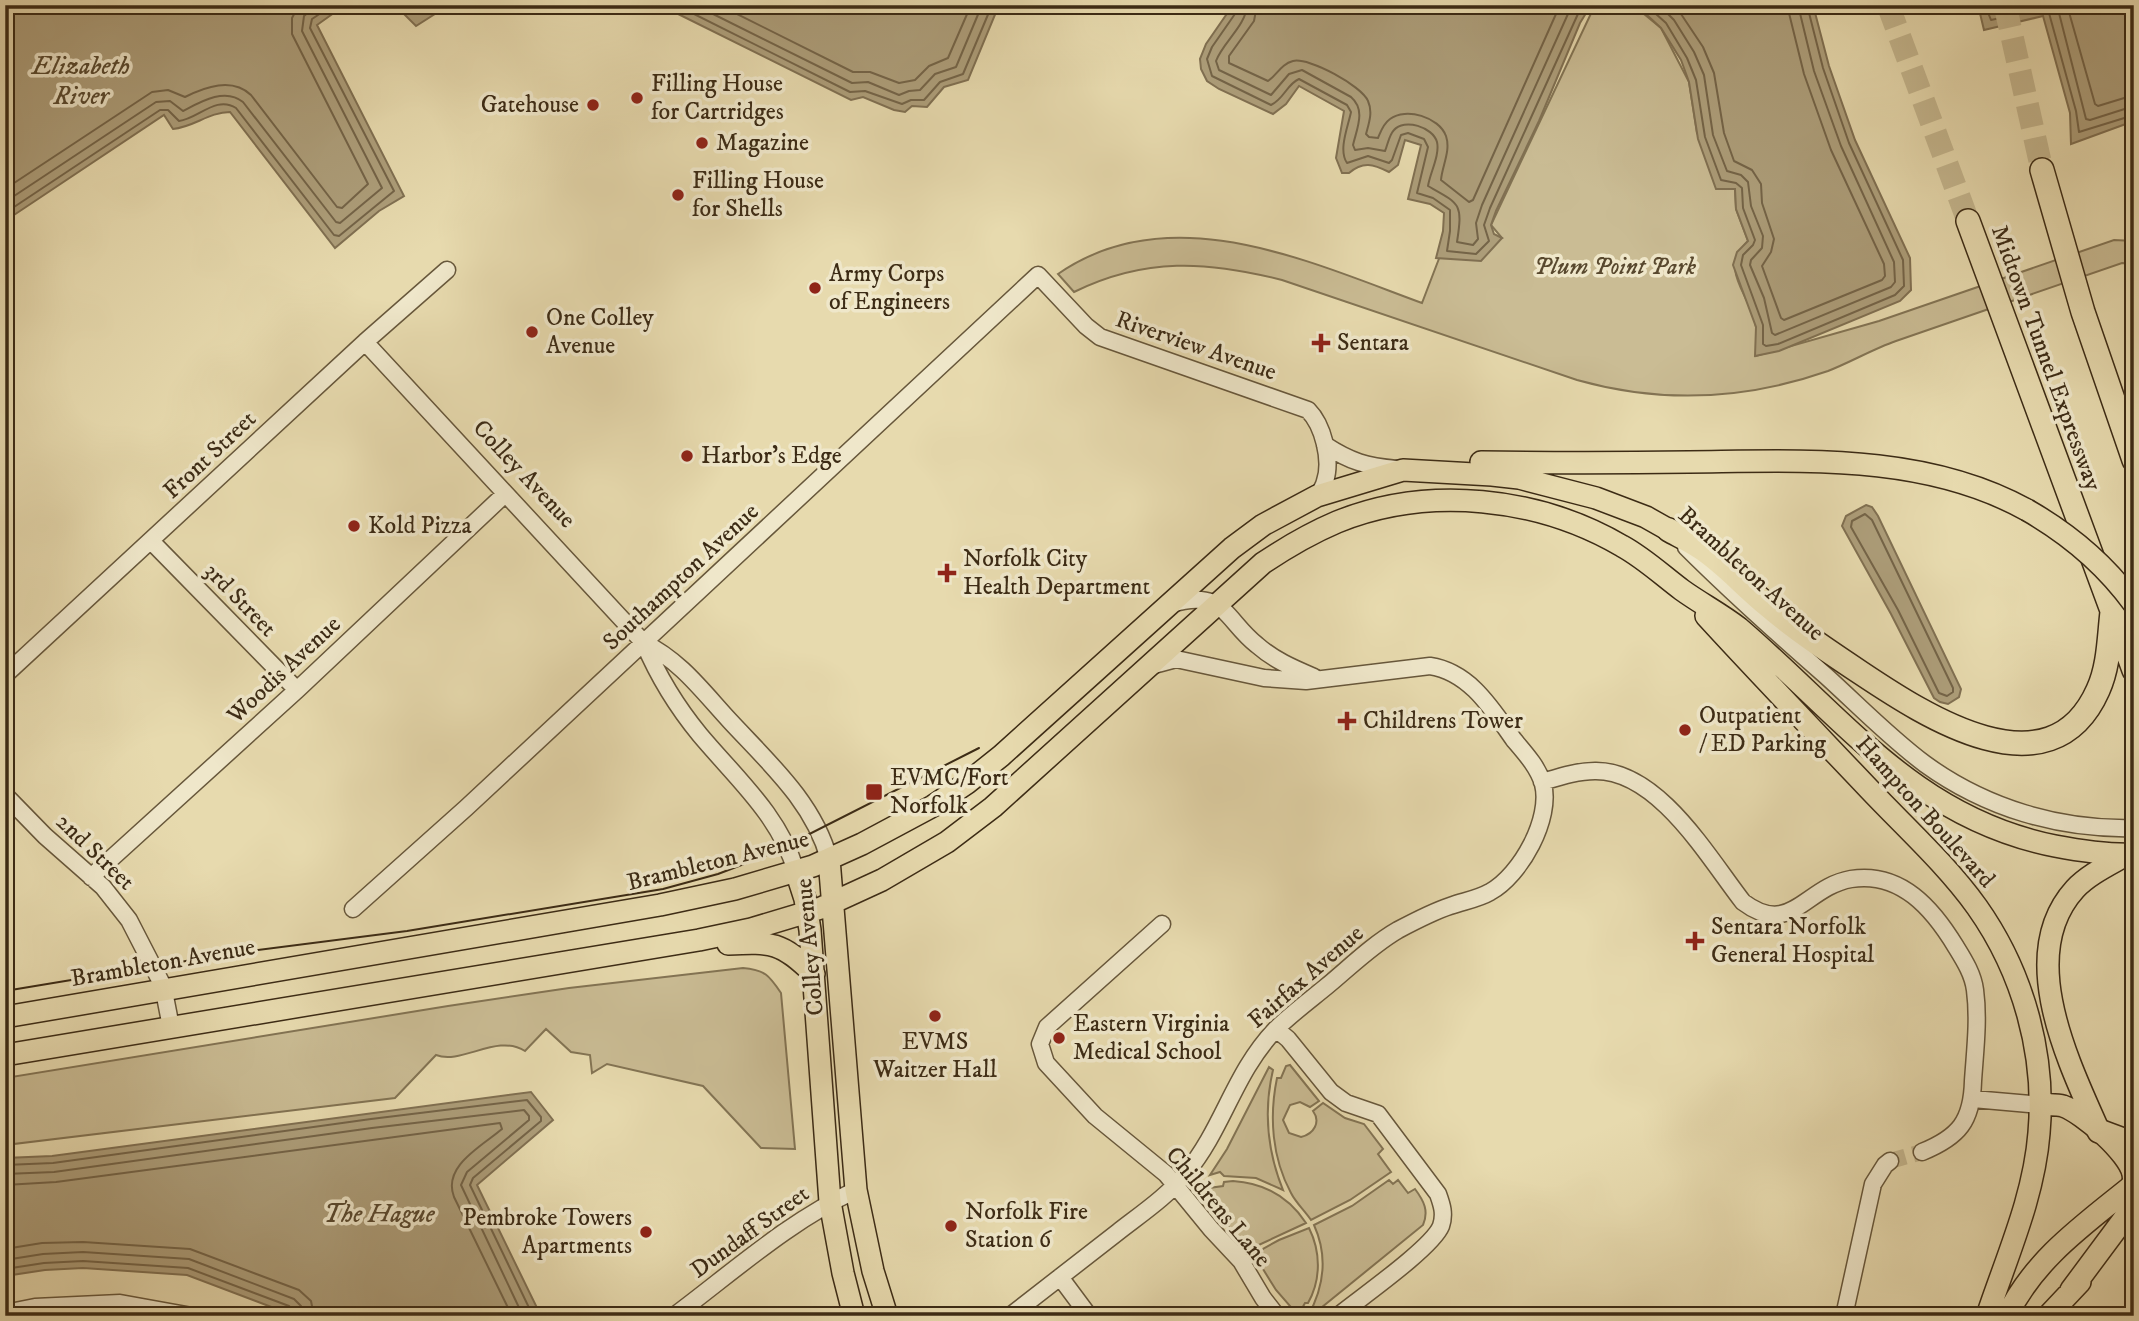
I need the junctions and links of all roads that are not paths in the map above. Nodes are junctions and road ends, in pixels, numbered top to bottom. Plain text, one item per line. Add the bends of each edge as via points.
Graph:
1 (2042, 170) tunnel mouth
2 (1968, 221) tunnel mouth
3 (447, 270) dead end
4 (1043, 281) joint
5 (365, 342) junction
6 (1325, 444) junction
7 (2134, 460) edge
8 (1403, 470) junction
9 (505, 494) junction
10 (1317, 496) junction
11 (1669, 530) junction
12 (150, 541) junction
13 (1684, 591) junction
14 (1215, 605) junction
15 (1167, 606) junction
16 (2123, 608) edge
17 (644, 643) junction
18 (1148, 666) junction
19 (2134, 670) edge
20 (5, 675) edge
21 (1319, 680) junction
22 (297, 690) junction
23 (1542, 782) junction
24 (5, 795) edge
25 (2133, 828) edge
26 (2131, 854) edge
27 (830, 859) junction
28 (796, 871) junction
29 (92, 877) junction
30 (834, 902) junction
31 (353, 909) dead end
32 (808, 912) junction
33 (1162, 924) dead end
34 (649, 948) junction
35 (814, 974) junction
36 (164, 989) junction
37 (5, 1017) edge
38 (171, 1027) junction
39 (1276, 1029) junction
40 (5, 1055) edge
41 (1973, 1099) junction
42 (2041, 1105) junction
43 (2099, 1131) junction
44 (2134, 1144) edge
45 (1922, 1152) tunnel mouth
46 (1890, 1161) tunnel mouth
47 (1176, 1185) junction
48 (2134, 1185) edge
49 (856, 1190) junction
50 (830, 1202) junction
51 (2134, 1232) edge
52 (1060, 1277) junction
53 (2071, 1290) junction
54 (120, 1309) edge
55 (5, 1313) edge
56 (192, 1316) edge
57 (674, 1316) edge
58 (854, 1316) edge
59 (887, 1316) edge
60 (1010, 1316) edge
61 (1089, 1316) edge
62 (1277, 1316) edge
63 (1338, 1316) edge
64 (1844, 1316) edge
65 (1987, 1316) edge
66 (2007, 1316) edge
67 (2048, 1316) edge

1 - 7 highway, Midtown Tunnel Expressway via 2083,312
2 - 16 highway, Midtown Tunnel Expressway
3 - 5 street, Front Street
4 - 6 street, Riverview Avenue via 1100,337 1308,410
4 - 17 street, Southampton Avenue
5 - 9 street, Colley Avenue
5 - 12 street, Front Street
6 - 8 street via 1364,466
6 - 10 street, Riverview Avenue via 1325,481
8 - 10 main road, Brambleton Avenue
8 - 11 main road, Brambleton Avenue via 1492,475 1553,486 1623,507
8 - 16 main road, bridge via 1454,462 1849,462 1951,479 2006,498 2078,543 2101,564
9 - 17 street, Colley Avenue
9 - 22 street, Woodis Avenue
10 - 15 main road, Brambleton Avenue via 1232,548
11 - 16 highway via 1700,547 1767,605 1886,690 1947,724 1992,741 2033,743 2063,732 2077,721 2105,672
11 - 25 street, Brambleton Avenue via 1727,588 1926,764 1968,791 2024,814 2062,823
12 - 20 street, Front Street
12 - 22 street, 3rd Street
13 - 14 main road, Brambleton Avenue via 1624,547 1560,517 1497,503 1438,502 1366,512 1316,532 1264,563
13 - 26 main road, Brambleton Avenue via 1736,626 1896,771 1950,809 2036,842
13 - 42 main road, Hampton Boulevard via 1933,854 1976,906 2021,993 2034,1043
14 - 15 street via 1198,600
14 - 18 main road, Brambleton Avenue
14 - 21 street via 1225,609 1254,643 1278,661
15 - 27 main road, Brambleton Avenue via 967,783 899,825
16 - 19 highway, Midtown Tunnel Expressway
17 - 27 street, Colley Avenue via 671,658 785,780 814,821
17 - 28 street, Colley Avenue via 656,671 687,717 773,821
17 - 31 street, Southampton Avenue
18 - 21 street via 1176,659 1264,678
18 - 30 main road, Brambleton Avenue via 971,826 904,868
21 - 23 street via 1430,666 1455,673 1485,700
22 - 29 street, Woodis Avenue
23 - 39 street, Fairfax Avenue via 1545,797 1540,823 1528,850 1500,886 1396,931
23 - 41 street via 1595,771 1624,776 1643,786 1669,807 1742,902 1757,912 1787,913 1823,888 1856,878 1883,880 1918,898 1944,926 1969,967 1975,989
24 - 29 street, 2nd Street
26 - 43 main road via 2072,892 2053,924 2049,942 2049,984 2062,1044
27 - 28 main road, Brambleton Avenue
27 - 30 main road, Colley Avenue
28 - 32 main road, Colley Avenue
28 - 36 main road, Brambleton Avenue via 660,905
29 - 36 street, 2nd Street via 130,920
30 - 32 main road, Brambleton Avenue
30 - 49 main road, Colley Avenue
32 - 34 main road, Brambleton Avenue via 742,931
32 - 35 main road, Colley Avenue
33 - 47 street, Childrens Lane via 1047,1027 1040,1044 1046,1063 1095,1116
34 - 35 main road via 774,944
34 - 38 main road, Brambleton Avenue
35 - 50 main road, Colley Avenue
36 - 37 main road, Brambleton Avenue
36 - 38 street, 2nd Street
38 - 40 main road, Brambleton Avenue
39 - 47 street, Fairfax Avenue via 1255,1053 1216,1129
39 - 63 street via 1331,1092 1346,1103 1378,1114 1438,1194 1442,1206 1441,1226 1422,1249
41 - 42 street
41 - 45 street via 1959,1130
42 - 43 main road via 2067,1108
42 - 65 main road, Hampton Boulevard via 2029,1192
43 - 44 highway
43 - 48 main road via 2128,1161
46 - 64 street via 1872,1184
47 - 52 street, Fairfax Avenue
47 - 62 street, Childrens Lane via 1241,1261
48 - 53 main road via 2125,1217
48 - 66 main road via 2053,1251 2024,1285
49 - 50 street, Dundaff Street
49 - 59 main road, Colley Avenue
50 - 57 street, Dundaff Street via 792,1225
50 - 58 main road, Colley Avenue
51 - 53 main road
52 - 60 street, Fairfax Avenue
52 - 61 street
53 - 67 main road
54 - 55 street via 35,1307
54 - 56 street

